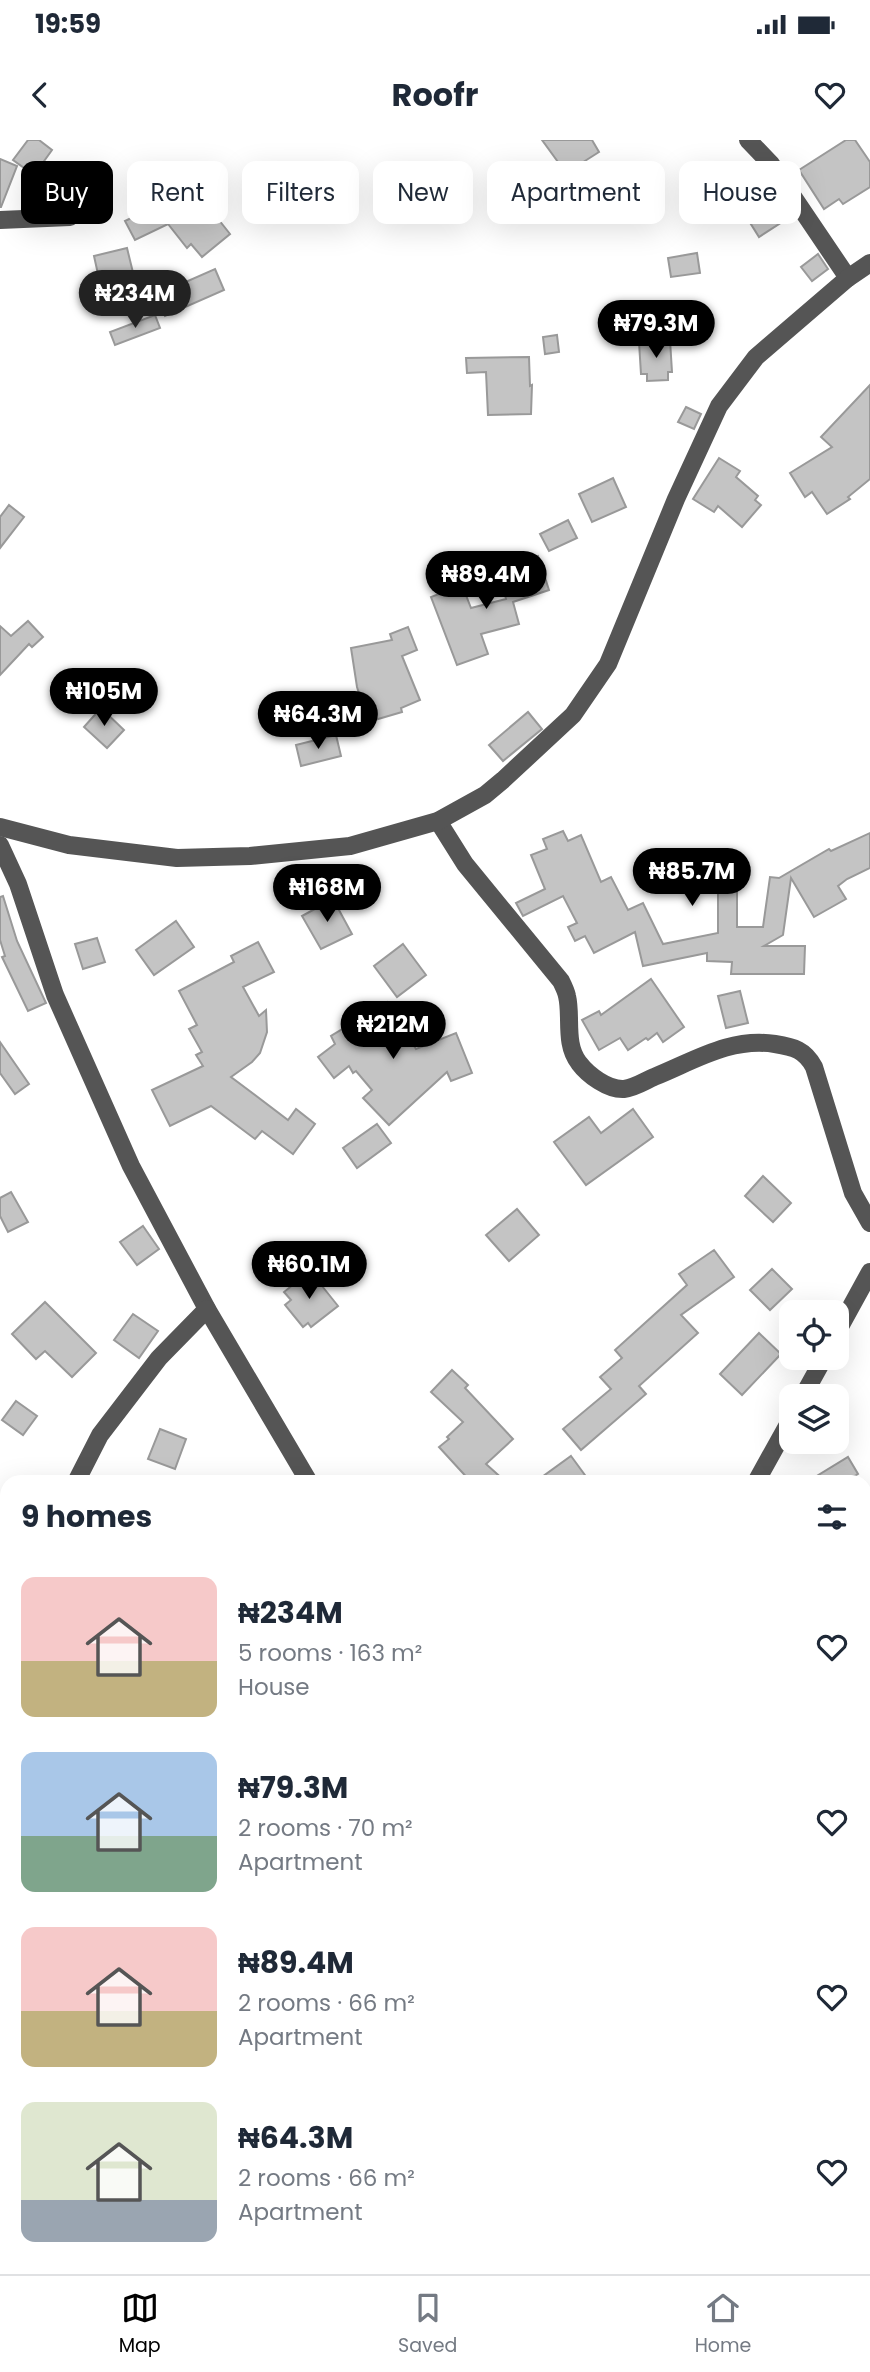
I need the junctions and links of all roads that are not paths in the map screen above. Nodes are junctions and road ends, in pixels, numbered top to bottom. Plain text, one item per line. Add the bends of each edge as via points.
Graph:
1 (748, 140) edge
2 (21, 219) edge
3 (0, 220) edge
4 (870, 263) edge
5 (848, 278) junction
6 (438, 821) junction
7 (0, 827) edge
8 (0, 845) edge
9 (9, 887) edge
10 (870, 1223) edge
11 (870, 1272) edge
12 (207, 1309) junction
13 (849, 1310) edge
14 (779, 1441) edge
15 (80, 1475) edge
16 (305, 1475) edge
17 (760, 1475) edge

1 - 5 street via 771,164
2 - 3 street
4 - 5 street
5 - 6 street via 756,357 719,406 608,664 573,716 494,788
6 - 7 street via 350,846 177,858 69,845
6 - 10 street via 465,864 561,981 567,996 570,1044 590,1075 624,1089 735,1044 793,1047 807,1055 814,1067 853,1193
8 - 9 street
9 - 12 street via 131,1166
11 - 13 street
12 - 15 street via 159,1358 100,1435
12 - 16 street
14 - 17 street

